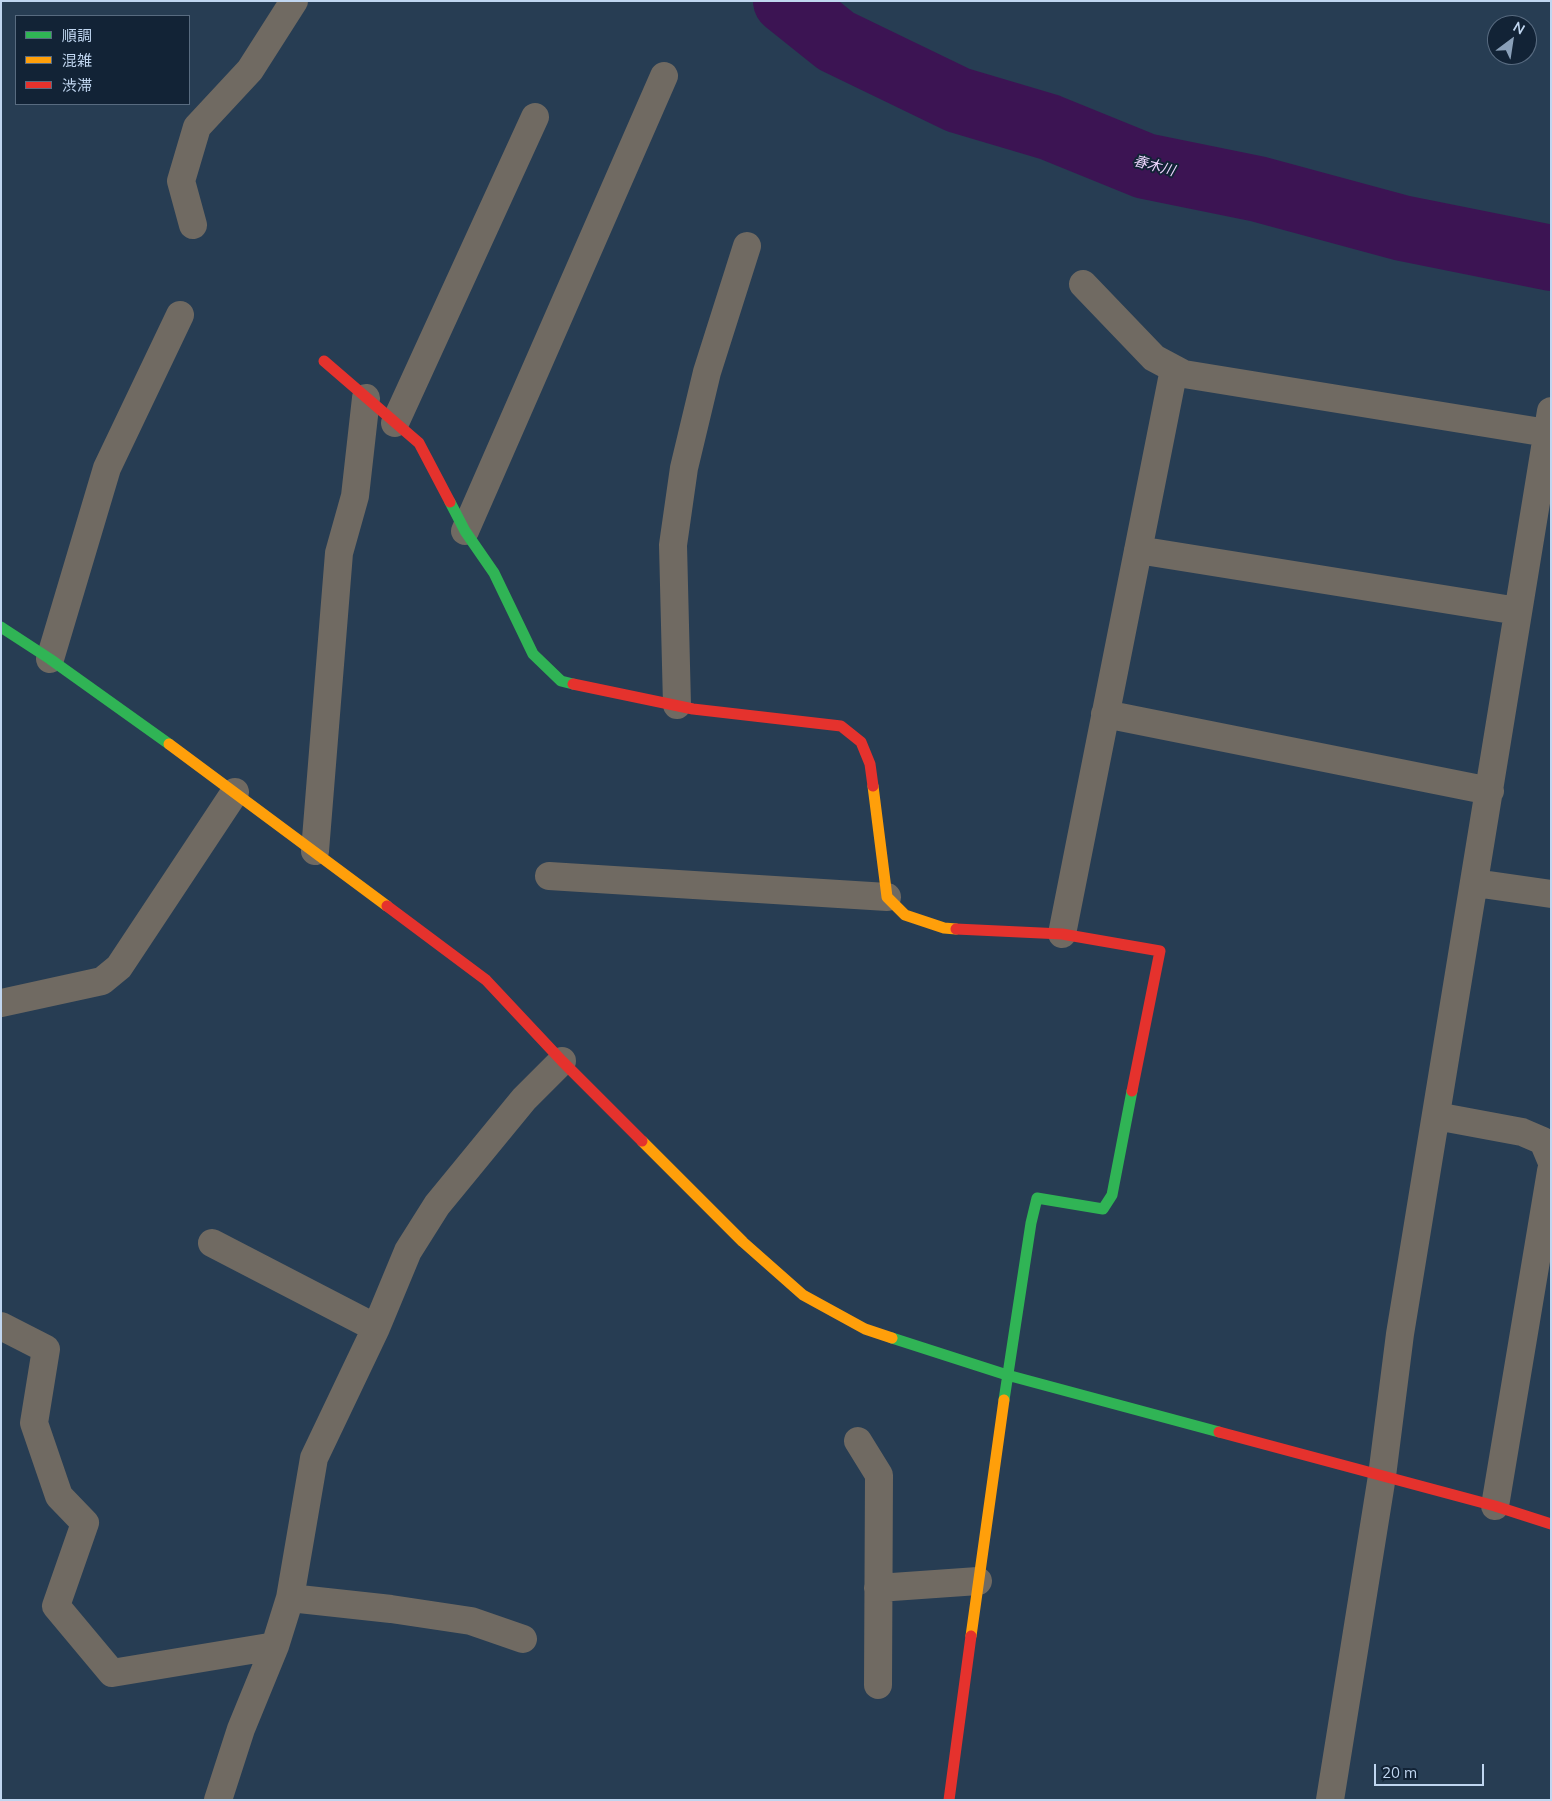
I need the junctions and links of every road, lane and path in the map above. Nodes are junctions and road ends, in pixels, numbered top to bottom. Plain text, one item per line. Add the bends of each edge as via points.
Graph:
1 (294, 1) edge
2 (664, 76) dead end
3 (535, 117) dead end
4 (193, 225) dead end
5 (747, 246) dead end
6 (1083, 284) dead end
7 (180, 315) dead end
8 (324, 361) dead end
9 (1174, 369) junction
10 (366, 398) junction
11 (1549, 422) edge
12 (395, 423) junction
13 (465, 531) junction
14 (1138, 550) junction
15 (1518, 611) junction
16 (1, 628) edge
17 (50, 659) junction
18 (677, 705) junction
19 (1105, 714) junction
20 (1490, 791) junction
21 (235, 792) junction
22 (315, 851) junction
23 (549, 876) dead end
24 (1475, 883) junction
25 (1551, 894) edge
26 (887, 896) junction
27 (1062, 934) junction
28 (1, 1003) edge
29 (562, 1061) junction
30 (1436, 1116) junction
31 (1551, 1160) edge
32 (1551, 1171) edge
33 (212, 1244) dead end
34 (1, 1326) edge
35 (376, 1328) junction
36 (1007, 1376) junction
37 (858, 1441) dead end
38 (1382, 1476) junction
39 (1495, 1506) junction
40 (1551, 1524) edge
41 (978, 1581) junction
42 (878, 1588) junction
43 (290, 1598) junction
44 (523, 1639) dead end
45 (276, 1646) junction
46 (878, 1685) dead end
47 (218, 1800) edge
48 (950, 1800) edge
49 (1330, 1800) edge

1 - 4 street via 250,70 198,127 181,181
2 - 13 street
3 - 12 street
5 - 18 street via 707,372 683,477 673,544
6 - 9 street via 1154,358
7 - 17 street via 108,468
8 - 10 street
9 - 11 street via 1184,374
9 - 14 street
10 - 12 street
10 - 22 street via 355,496 339,553
11 - 15 street
12 - 13 street via 419,443
13 - 18 street via 494,573 533,654 561,680
14 - 15 street
14 - 19 street
15 - 20 street
16 - 17 street
17 - 21 street
18 - 26 street via 841,726 861,742 870,764
19 - 20 street
19 - 27 street
20 - 24 street
21 - 22 street
21 - 28 street via 119,967 102,981
22 - 29 street via 486,980
23 - 26 street
24 - 25 street
24 - 30 street
26 - 27 street via 906,915 944,928
27 - 36 street via 1160,951 1112,1196 1103,1209 1037,1198
29 - 35 street via 524,1099 437,1205 408,1251
29 - 36 street via 743,1242 803,1295 865,1328
30 - 31 street via 1522,1132 1543,1141
30 - 38 street via 1400,1334
32 - 39 street
33 - 35 street
34 - 45 street via 46,1349 34,1423 59,1496 85,1523 56,1606 112,1673
35 - 43 street via 314,1458
36 - 38 street
36 - 41 street
37 - 42 street via 879,1476
38 - 39 street
38 - 49 street
39 - 40 street
41 - 42 street
41 - 48 street
42 - 46 street
43 - 44 street via 471,1620
43 - 45 street
45 - 47 street via 241,1729

